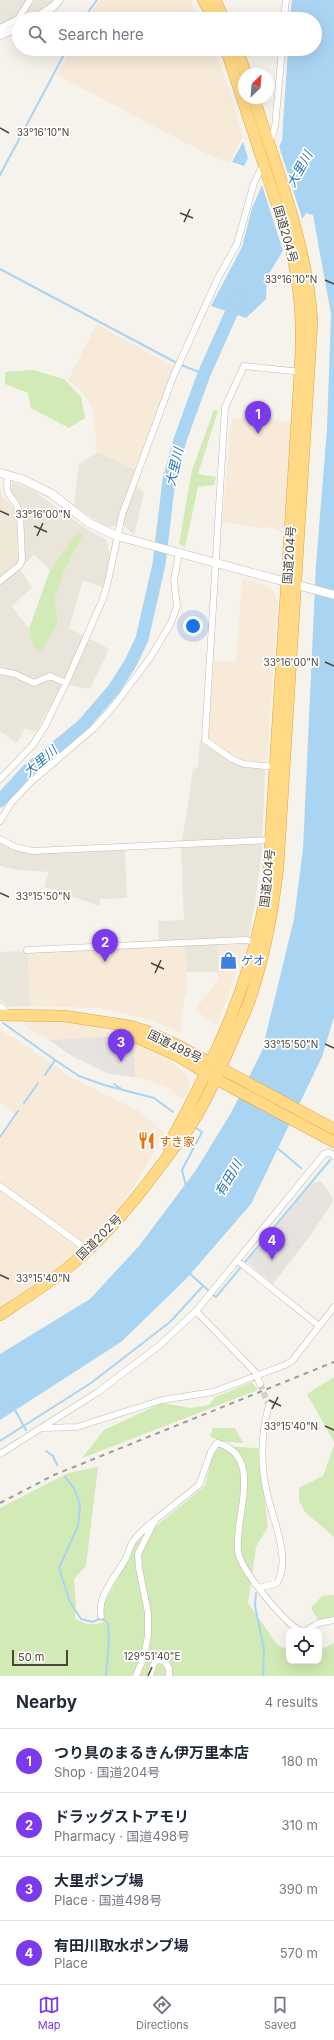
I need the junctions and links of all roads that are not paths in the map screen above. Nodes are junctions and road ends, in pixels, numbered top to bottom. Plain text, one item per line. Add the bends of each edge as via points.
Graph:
1 (30, 0) edge
2 (59, 0) edge
3 (203, 0) edge
4 (215, 0) edge
5 (286, 0) edge
6 (22, 12) edge
7 (45, 12) edge
8 (210, 12) edge
9 (221, 12) edge
10 (285, 12) edge
11 (12, 22) edge
12 (0, 28) edge
13 (12, 30) edge
14 (0, 35) edge
15 (229, 56) edge
16 (240, 56) edge
17 (281, 56) edge
18 (244, 68) edge
19 (256, 104) edge
20 (268, 141) junction
21 (268, 159) junction
22 (305, 372) junction
23 (4, 473) edge
24 (117, 536) junction
25 (176, 553) junction
26 (217, 564) junction
27 (0, 581) edge
28 (291, 584) junction
29 (334, 595) edge
30 (0, 671) edge
31 (66, 683) junction
32 (280, 767) junction
33 (0, 779) edge
34 (0, 821) edge
35 (0, 839) edge
36 (275, 840) junction
37 (261, 943) junction
38 (27, 950) dead end
39 (0, 1006) edge
40 (5, 1015) edge
41 (207, 1067) junction
42 (220, 1068) junction
43 (216, 1079) junction
44 (230, 1080) junction
45 (334, 1129) edge
46 (334, 1142) edge
47 (334, 1156) edge
48 (150, 1178) junction
49 (0, 1186) edge
50 (88, 1250) junction
51 (238, 1261) junction
52 (334, 1307) edge
53 (196, 1311) junction
54 (0, 1315) edge
55 (319, 1326) junction
56 (257, 1377) junction
57 (260, 1384) tunnel mouth
58 (269, 1404) tunnel mouth
59 (42, 1428) junction
60 (0, 1454) edge
61 (155, 1520) junction
62 (259, 1588) junction
63 (101, 1616) dead end
64 (334, 1620) edge
65 (297, 1628) edge
66 (310, 1628) edge
67 (136, 1676) edge
68 (150, 1676) edge
69 (169, 1676) edge

1 - 6 street
2 - 7 street
3 - 8 highway
4 - 9 highway
5 - 10 street
11 - 12 street
13 - 14 street
15 - 21 highway, 国道204号
16 - 18 highway
17 - 20 street via 275,128
19 - 20 highway, 国道204号
20 - 21 highway, 国道204号
21 - 22 highway, 国道204号 via 300,295
21 - 22 highway, 国道204号 via 297,233 310,292 312,321
21 - 24 street via 254,183 238,244 218,278 173,377 122,515
22 - 26 street via 244,366 225,407
22 - 28 highway, 国道204号
23 - 24 street via 52,494 89,523
23 - 27 street via 8,496 18,506 20,513 22,560 20,565
24 - 25 street
24 - 31 street via 107,586
25 - 26 street
25 - 34 street via 174,580 177,606 171,623 150,658 94,728 31,782 11,803
26 - 28 street
26 - 32 street via 205,740 232,760 244,764
28 - 29 street
28 - 32 highway, 国道204号
30 - 31 street via 15,674 34,683 50,676
31 - 33 street via 32,746
32 - 36 highway, 国道204号
35 - 36 street via 15,847 33,850
36 - 37 highway, 国道204号
37 - 38 street via 245,940
37 - 41 highway, 国道204号
37 - 42 highway, 国道204号 via 251,997
39 - 40 street
40 - 41 highway, 国道498号 via 64,1016 146,1031
41 - 42 highway
41 - 43 highway
41 - 48 highway, 国道202号 via 180,1124
42 - 43 highway, 国道202号
42 - 44 highway
43 - 44 highway
43 - 48 highway, 国道202号 via 197,1115
44 - 45 highway
44 - 46 highway
47 - 51 street via 329,1152 324,1154
48 - 50 highway, 国道202号 via 131,1205
49 - 50 street
50 - 54 highway, 国道202号 via 62,1272
51 - 53 street
51 - 55 street
52 - 55 street
53 - 56 street via 256,1372
53 - 59 street via 160,1345 98,1392
55 - 56 street via 292,1361
56 - 57 street
56 - 59 street via 213,1392 162,1400 77,1427
58 - 62 street via 262,1428 262,1447 267,1493 278,1532 282,1565 277,1583
59 - 60 street
61 - 62 street via 200,1486 211,1452 217,1443 236,1452 244,1469 237,1537 238,1553 245,1569
61 - 63 street via 133,1540 126,1559 116,1571 100,1606
61 - 67 street via 138,1554 148,1612 148,1636 144,1657
62 - 65 street via 286,1620
64 - 66 street
68 - 69 street via 157,1660 164,1660 169,1668

